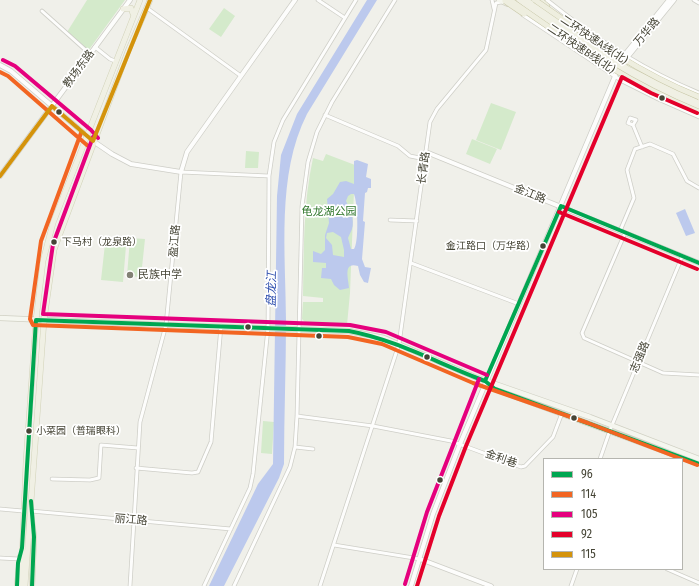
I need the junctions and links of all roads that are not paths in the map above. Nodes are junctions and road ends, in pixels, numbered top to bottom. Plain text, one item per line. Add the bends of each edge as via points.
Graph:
1 (130, 0) edge
2 (140, 0) edge
3 (150, 0) edge
4 (295, 0) edge
5 (318, 0) edge
6 (356, 0) edge
7 (395, 0) edge
8 (492, 0) edge
9 (510, 0) edge
10 (519, 0) edge
11 (526, 0) edge
12 (535, 0) edge
13 (540, 0) edge
14 (546, 0) edge
15 (669, 0) edge
16 (674, 0) edge
17 (694, 0) edge
18 (501, 1) edge
19 (699, 3) edge
20 (146, 7) junction
21 (123, 10) junction
22 (42, 11) dead end
23 (538, 11) junction
24 (494, 12) junction
25 (133, 14) junction
26 (345, 18) junction
27 (565, 30) junction
28 (95, 47) junction
29 (90, 54) junction
30 (625, 56) junction
31 (115, 61) junction
32 (0, 65) edge
33 (619, 65) junction
34 (241, 76) junction
35 (614, 76) junction
36 (699, 93) edge
37 (699, 97) edge
38 (699, 103) edge
39 (52, 106) junction
40 (699, 107) edge
41 (699, 112) edge
42 (326, 115) junction
43 (699, 117) edge
44 (633, 125) dead end
45 (87, 134) junction
46 (93, 141) junction
47 (642, 147) junction
48 (426, 152) junction
49 (425, 159) junction
50 (181, 172) junction
51 (0, 176) edge
52 (269, 176) junction
53 (699, 188) edge
54 (561, 206) junction
55 (390, 220) dead end
56 (416, 221) junction
57 (620, 231) junction
58 (625, 233) junction
59 (682, 257) junction
60 (411, 263) junction
61 (699, 263) edge
62 (519, 304) junction
63 (0, 318) edge
64 (36, 320) junction
65 (44, 320) junction
66 (166, 325) junction
67 (222, 326) junction
68 (270, 329) junction
69 (300, 330) junction
70 (399, 344) junction
71 (638, 363) junction
72 (699, 375) edge
73 (485, 381) junction
74 (562, 412) junction
75 (297, 416) junction
76 (373, 426) junction
77 (611, 428) junction
78 (460, 444) junction
79 (295, 447) junction
80 (138, 448) junction
81 (313, 449) dead end
82 (600, 458) edge
83 (682, 458) edge
84 (683, 458) edge
85 (699, 459) edge
86 (699, 464) edge
87 (136, 468) junction
88 (52, 479) dead end
89 (0, 509) edge
90 (23, 511) junction
91 (31, 511) junction
92 (133, 520) junction
93 (231, 529) junction
94 (334, 545) junction
95 (22, 548) junction
96 (0, 558) edge
97 (19, 559) junction
98 (420, 559) junction
99 (577, 570) edge
100 (669, 570) edge
101 (699, 583) edge
102 (17, 586) edge
103 (21, 586) edge
104 (25, 586) edge
105 (29, 586) edge
106 (32, 586) edge
107 (130, 586) edge
108 (204, 586) edge
109 (234, 586) edge
110 (320, 586) edge
111 (411, 586) edge
112 (489, 586) edge
113 (571, 586) edge

1 - 21 street, 教场东路
2 - 25 main road
3 - 20 main road
4 - 34 street, 盈江路
5 - 26 street
6 - 26 street
7 - 42 street
8 - 24 street
9 - 27 highway, 二环快速B线(北), bridge
10 - 23 main road
11 - 23 main road
12 - 27 highway, 二环快速A线(北), bridge
13 - 27 highway, bridge
14 - 30 street via 584,30
15 - 30 street, 万华路
16 - 30 street, 万华路
17 - 19 street
18 - 24 street via 496,3
18 - 27 highway, bridge
18 - 35 street
20 - 34 street
20 - 46 main road
21 - 25 main road via 131,8
21 - 28 street, 教场东路
22 - 29 street
23 - 27 main road
24 - 48 street, 长青路 via 486,50 432,115
25 - 31 main road
26 - 52 street via 278,128
27 - 33 main road
27 - 37 highway, 二环快速A线(北), bridge
27 - 41 highway, 二环快速B线(北), bridge via 624,77
28 - 29 street, 教场东路
28 - 31 street
29 - 39 street, 教场东路
30 - 33 street, 万华路
30 - 36 street
31 - 45 main road
32 - 39 street via 11,71
33 - 35 street, 万华路
33 - 38 main road
33 - 40 main road via 658,89
34 - 50 street, 盈江路 via 187,152
35 - 43 street
35 - 54 street, 万华路
39 - 45 street
39 - 51 street, 教场东路
42 - 49 street via 398,146 410,156
42 - 69 street via 312,148 303,190
44 - 47 street
45 - 46 street
45 - 64 main road via 47,243
46 - 50 street via 132,164
46 - 65 main road via 54,250
47 - 53 street via 652,144 672,154 686,181
47 - 57 street via 634,151 627,170 634,195
48 - 49 street, 长青路
48 - 54 street, 金江路
49 - 56 street, 长青路
50 - 52 street
50 - 66 street, 盈江路
52 - 68 street
54 - 57 street, 金江路
54 - 62 street, 万华路
55 - 56 street
56 - 60 street, 长青路
57 - 58 street, 金江路
58 - 59 street, 金江路
58 - 71 street via 582,333 586,341
59 - 61 street, 金江路
59 - 71 street, 志强路
60 - 62 street
60 - 70 street, 长青路
62 - 73 street, 万华路
63 - 64 main road
64 - 65 main road
64 - 90 main road
65 - 66 main road
65 - 91 main road
66 - 67 main road
66 - 80 street, 盈江路 via 141,414
67 - 68 main road
67 - 87 street via 211,442 198,472
68 - 69 main road
68 - 93 street via 253,474 250,488
69 - 70 main road via 349,331 384,338
69 - 75 street
70 - 73 main road
70 - 76 street, 长青路
71 - 72 street via 663,373
71 - 77 street, 志强路
73 - 74 main road via 495,389
73 - 77 main road
73 - 78 street, 万华路
74 - 77 main road
74 - 78 street, 金利巷 via 553,437 525,466 511,464
75 - 76 street
75 - 79 street
76 - 78 street
76 - 94 street, 长青路
77 - 82 street, 志强路
77 - 83 main road via 641,444
77 - 85 main road
78 - 98 street, 万华路 via 433,514
79 - 81 street
79 - 109 street via 290,467
80 - 87 street, 盈江路
80 - 88 street via 101,445 99,478
84 - 86 main road
87 - 92 street, 盈江路
89 - 90 street
90 - 95 main road
91 - 92 street, 丽江路
91 - 104 main road
91 - 105 main road
91 - 106 main road via 34,537
92 - 93 street, 丽江路
92 - 107 street, 盈江路
93 - 108 street
94 - 98 street
94 - 110 street, 长青路
95 - 97 main road
95 - 103 main road
96 - 97 street
97 - 102 main road
98 - 111 street, 万华路
98 - 112 street
99 - 113 street
100 - 101 street

